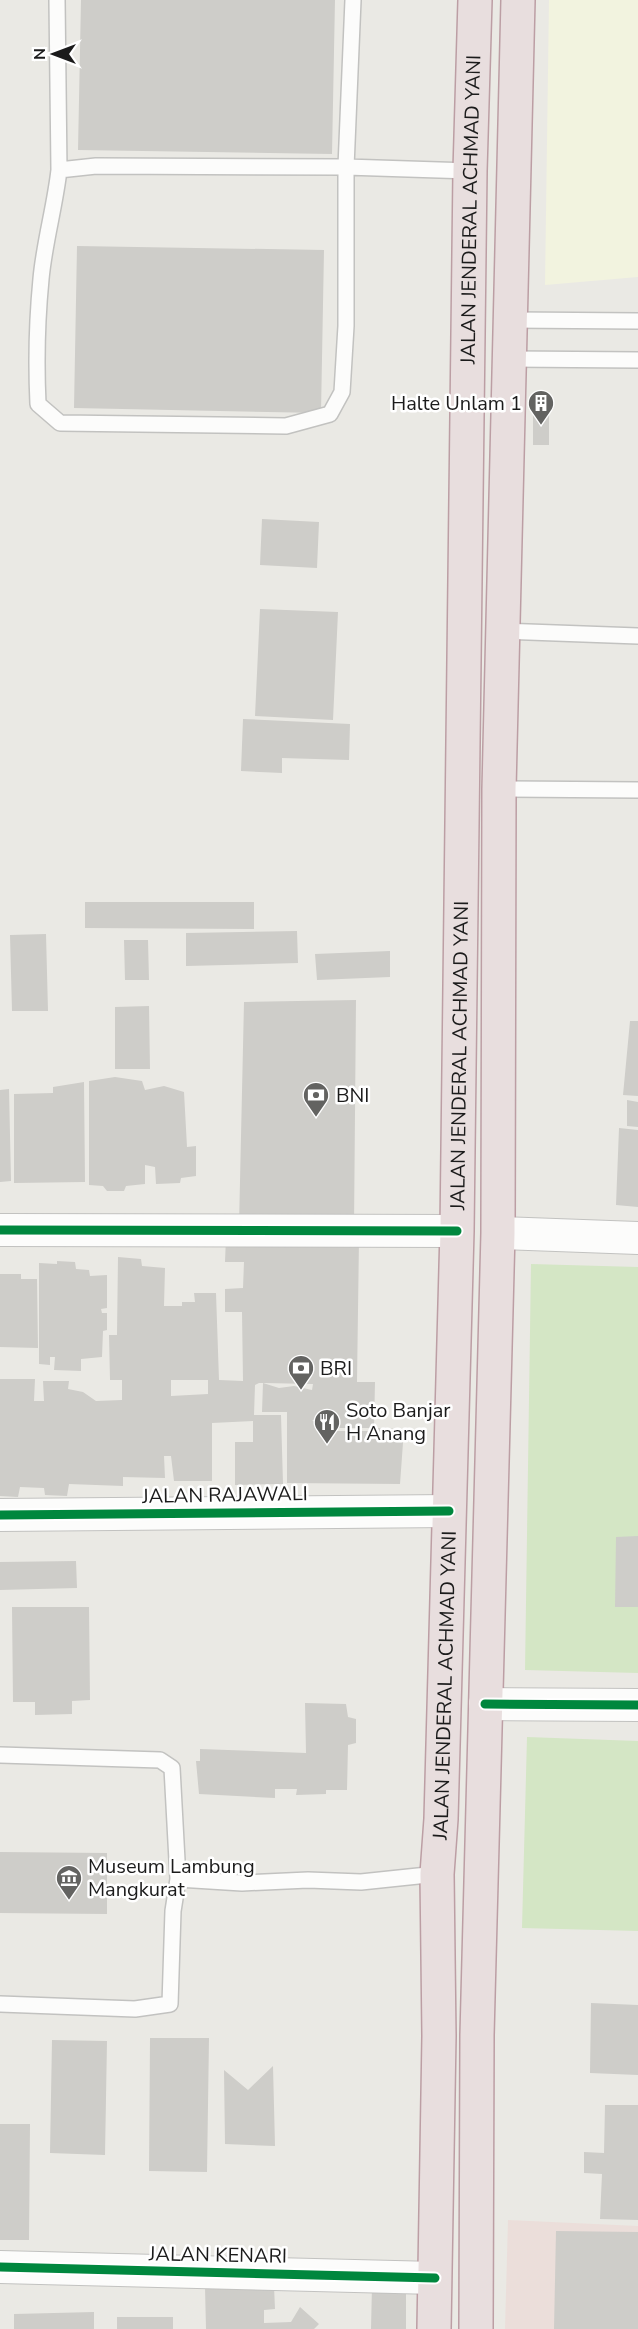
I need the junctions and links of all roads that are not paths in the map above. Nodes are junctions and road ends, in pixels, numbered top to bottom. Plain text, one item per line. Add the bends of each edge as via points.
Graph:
1 (57, 0) edge
2 (353, 0) edge
3 (475, 0) edge
4 (518, 0) edge
5 (346, 167) junction
6 (59, 170) junction
7 (470, 171) junction
8 (512, 320) junction
9 (638, 321) edge
10 (510, 359) junction
11 (638, 360) edge
12 (503, 631) junction
13 (638, 636) edge
14 (498, 789) junction
15 (638, 790) edge
16 (0, 1230) edge
17 (457, 1231) junction
18 (498, 1233) junction
19 (638, 1238) edge
20 (449, 1510) junction
21 (0, 1515) edge
22 (485, 1704) junction
23 (638, 1705) edge
24 (0, 1755) edge
25 (441, 1819) junction
26 (482, 1819) junction
27 (437, 1874) junction
28 (178, 1878) junction
29 (0, 2004) edge
30 (477, 2035) junction
31 (439, 2036) junction
32 (0, 2267) edge
33 (435, 2278) junction
34 (434, 2329) edge
35 (476, 2329) edge

1 - 6 lane
2 - 5 lane
3 - 7 highway, JALAN JENDERAL ACHMAD YANI
4 - 8 highway, JALAN JENDERAL ACHMAD YANI
5 - 6 lane via 96,166
5 - 6 lane via 342,392 330,414 286,426 60,423 38,404 41,277
5 - 7 lane
7 - 17 highway, JALAN JENDERAL ACHMAD YANI
8 - 9 lane
8 - 10 highway, JALAN JENDERAL ACHMAD YANI
10 - 11 lane
10 - 12 highway, JALAN JENDERAL ACHMAD YANI
12 - 13 lane
12 - 14 highway, JALAN JENDERAL ACHMAD YANI
14 - 15 lane
14 - 18 highway, JALAN JENDERAL ACHMAD YANI
16 - 17 street
17 - 20 highway, JALAN JENDERAL ACHMAD YANI
18 - 19 street
18 - 22 highway, JALAN JENDERAL ACHMAD YANI
20 - 21 street, JALAN RAJAWALI
20 - 25 highway, JALAN JENDERAL ACHMAD YANI
22 - 23 street
22 - 26 highway, JALAN JENDERAL ACHMAD YANI
24 - 28 lane via 160,1760 172,1768
25 - 26 highway
25 - 27 highway, JALAN JENDERAL ACHMAD YANI
26 - 30 highway, JALAN JENDERAL ACHMAD YANI
27 - 28 lane via 361,1882 242,1883
27 - 31 highway, JALAN JENDERAL ACHMAD YANI
28 - 29 lane via 170,2004 135,2009
30 - 31 highway
30 - 35 highway, JALAN JENDERAL ACHMAD YANI
31 - 33 highway, JALAN JENDERAL ACHMAD YANI
32 - 33 street, JALAN KENARI
33 - 34 highway, JALAN JENDERAL ACHMAD YANI

